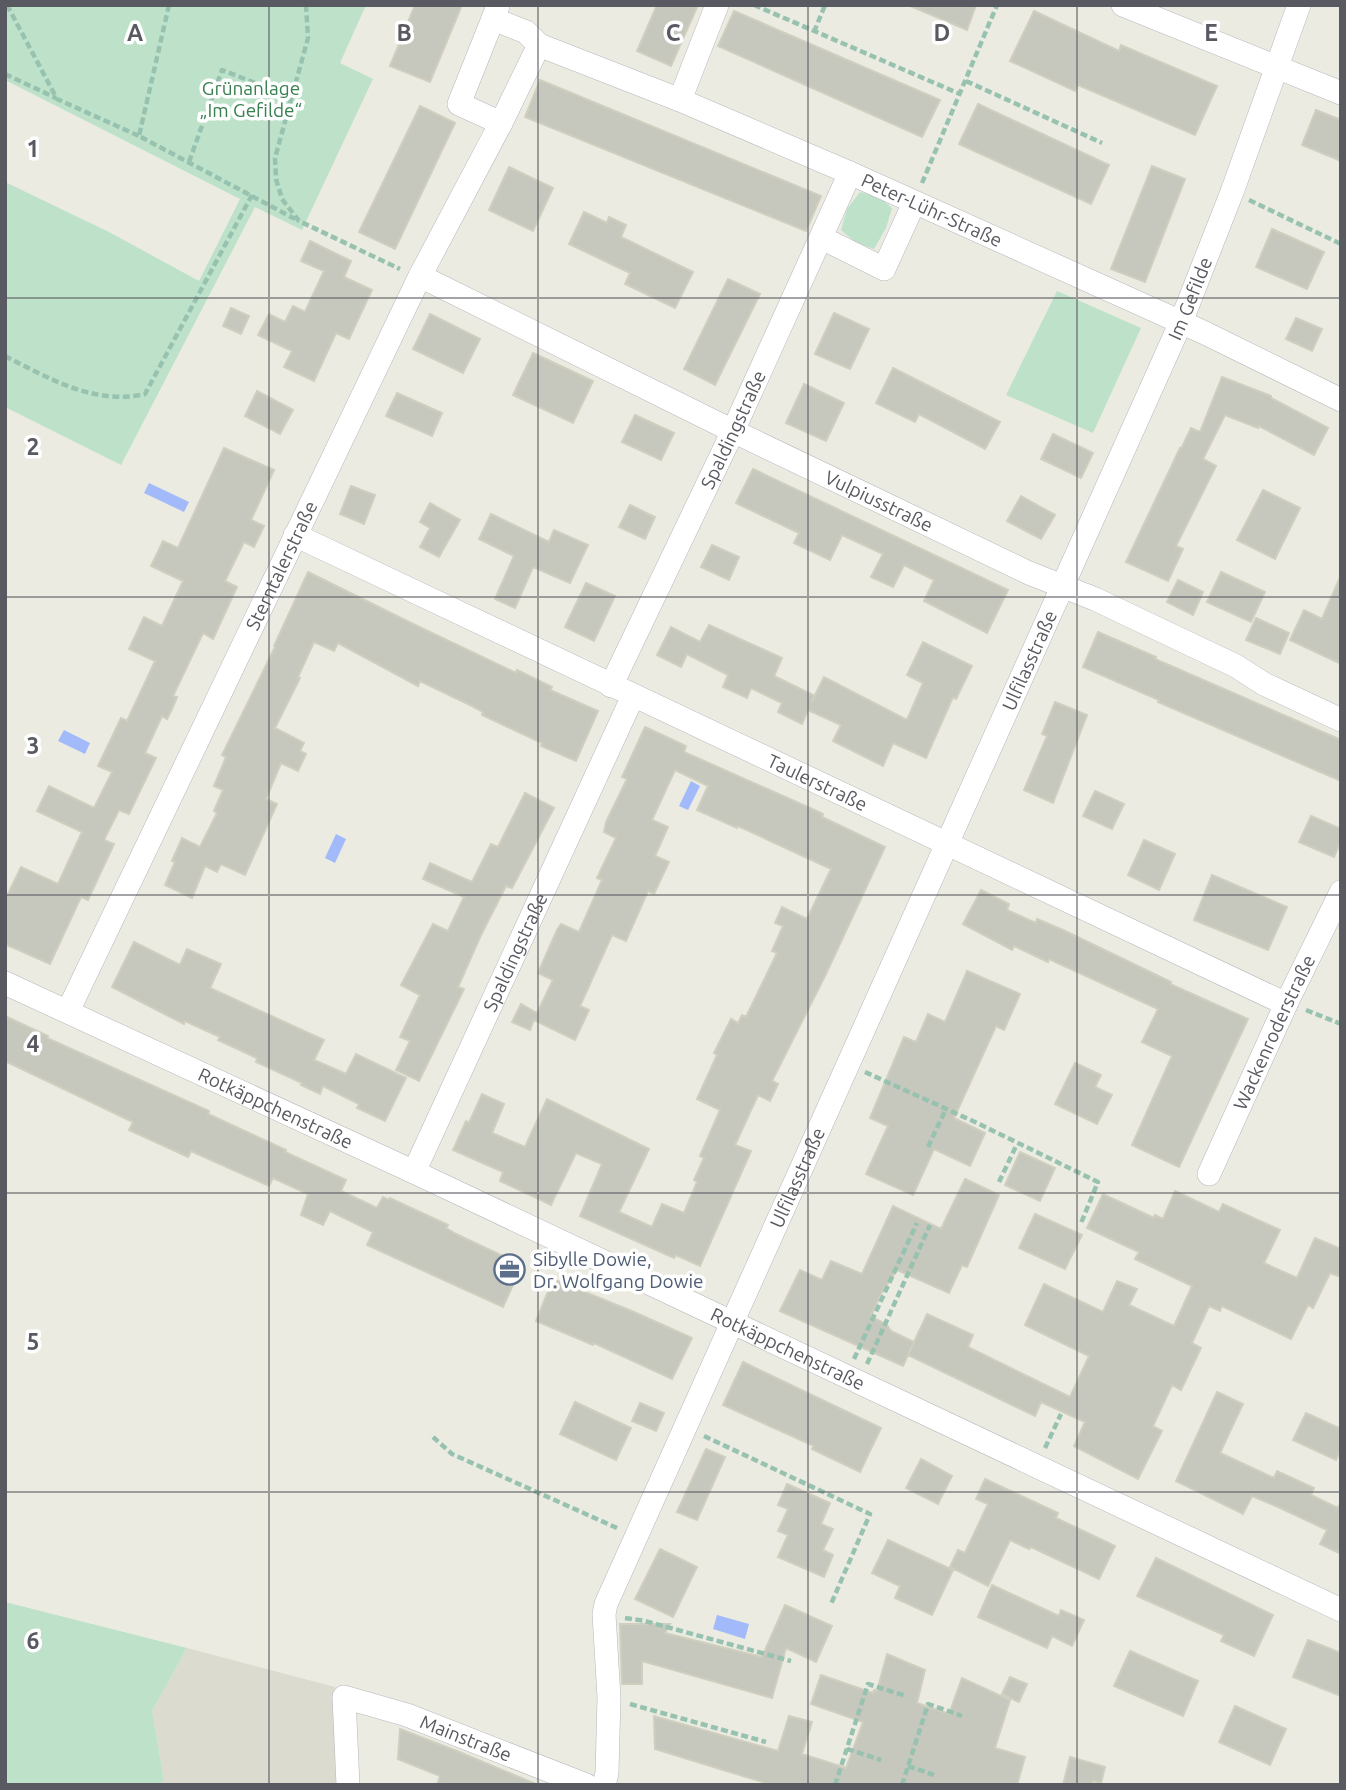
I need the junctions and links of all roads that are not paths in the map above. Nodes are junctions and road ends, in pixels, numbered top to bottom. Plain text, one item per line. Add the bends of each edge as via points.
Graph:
1 (718, 5) edge
2 (1123, 5) edge
3 (1299, 5) edge
4 (496, 12) edge
5 (539, 45) junction
6 (1278, 66) junction
7 (1341, 93) edge
8 (680, 100) junction
9 (501, 123) junction
10 (850, 173) junction
11 (914, 203) junction
12 (822, 238) junction
13 (420, 276) junction
14 (1181, 322) junction
15 (1341, 400) edge
16 (733, 431) junction
17 (295, 535) junction
18 (1063, 586) junction
19 (611, 686) junction
20 (634, 696) junction
21 (1341, 720) edge
22 (947, 843) junction
23 (1341, 892) edge
24 (5, 983) edge
25 (1286, 1004) junction
26 (68, 1011) junction
27 (414, 1172) junction
28 (1209, 1174) dead end
29 (734, 1323) junction
30 (1341, 1610) edge
31 (348, 1785) edge
32 (586, 1785) edge
33 (604, 1785) edge

1 - 8 street
2 - 6 street
3 - 6 street, Im Gefilde
4 - 5 street
4 - 9 street via 459,104
5 - 8 street, Peter-Lühr-Straße
5 - 9 street, Sterntalerstraße
6 - 7 street
6 - 14 street, Im Gefilde
8 - 10 street, Peter-Lühr-Straße
9 - 13 street, Sterntalerstraße
10 - 11 street, Peter-Lühr-Straße
10 - 12 street, Spaldingstraße
11 - 12 street via 884,269
11 - 14 street, Peter-Lühr-Straße
12 - 16 street, Spaldingstraße
13 - 16 street, Vulpiusstraße
13 - 17 street, Sterntalerstraße
14 - 15 street, Peter-Lühr-Straße
14 - 18 street, Im Gefilde
16 - 18 street, Vulpiusstraße
16 - 19 street, Spaldingstraße
17 - 19 street, Taulerstraße
17 - 26 street, Sterntalerstraße
18 - 21 street, Vulpiusstraße
18 - 22 street, Ulfilasstraße
19 - 20 street, Taulerstraße
20 - 22 street, Taulerstraße
20 - 27 street, Spaldingstraße
22 - 25 street, Taulerstraße
22 - 29 street, Ulfilasstraße
23 - 25 street, Wackenroderstraße
24 - 26 street, Rotkäppchenstraße
25 - 28 street, Wackenroderstraße
26 - 27 street, Rotkäppchenstraße
27 - 29 street, Rotkäppchenstraße
29 - 30 street, Rotkäppchenstraße
29 - 33 street, Ulfilasstraße via 606,1604 609,1699
31 - 32 street, Mainstraße via 344,1697 407,1715

